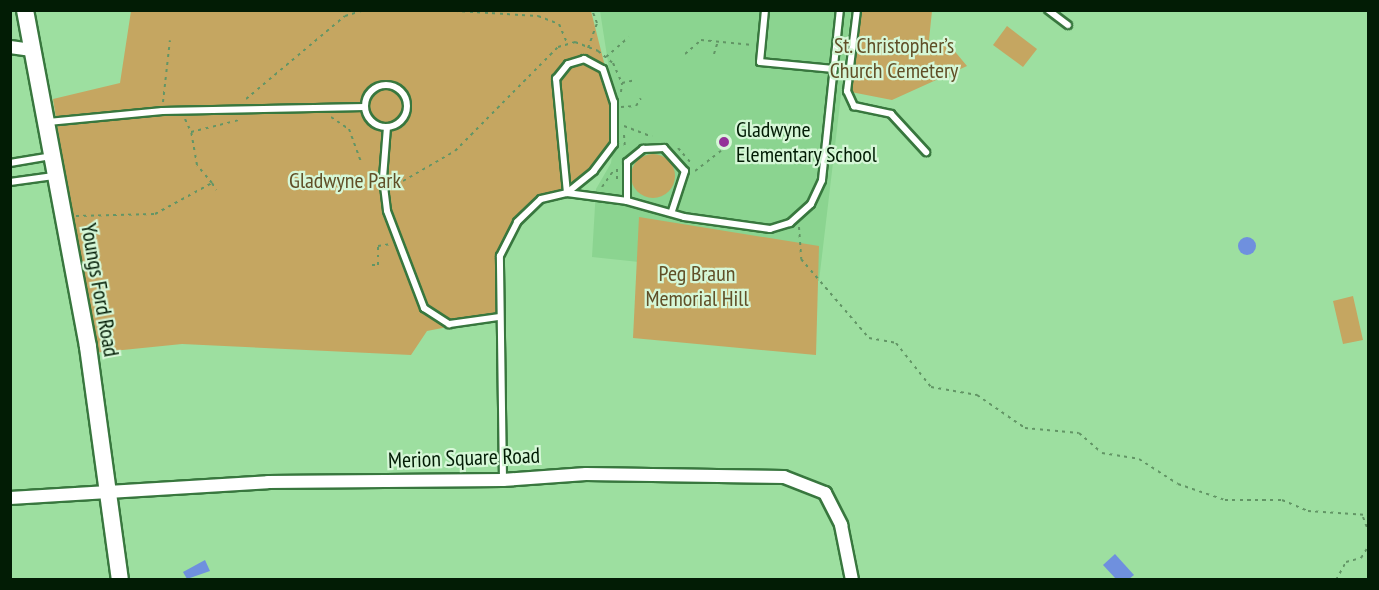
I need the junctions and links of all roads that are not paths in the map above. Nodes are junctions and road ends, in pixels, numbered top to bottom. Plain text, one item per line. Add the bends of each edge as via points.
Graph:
1 (25, 10) edge
2 (765, 10) edge
3 (840, 10) edge
4 (857, 10) edge
5 (1048, 10) edge
6 (1068, 26) dead end
7 (10, 47) edge
8 (32, 50) junction
9 (834, 69) junction
10 (365, 106) junction
11 (47, 122) junction
12 (387, 127) junction
13 (926, 152) dead end
14 (52, 156) junction
15 (10, 163) edge
16 (56, 176) junction
17 (10, 182) edge
18 (567, 193) junction
19 (627, 201) junction
20 (672, 211) junction
21 (499, 317) junction
22 (504, 480) junction
23 (109, 493) junction
24 (10, 498) edge
25 (120, 579) edge
26 (852, 579) edge

1 - 8 street, Youngs Ford Road
2 - 9 lane via 760,62
3 - 9 lane
4 - 13 lane via 847,91 854,106 891,114
5 - 6 lane
7 - 8 street
8 - 11 street, Youngs Ford Road
9 - 20 lane via 822,180 811,204 799,215 770,229
10 - 11 lane via 162,111
10 - 12 lane via 369,119
10 - 12 lane via 371,91 381,85 402,92 405,114
11 - 14 street, Youngs Ford Road
12 - 21 lane via 382,178 398,244 424,308 440,322
14 - 15 lane
14 - 16 street, Youngs Ford Road
16 - 17 lane
16 - 23 street, Youngs Ford Road
18 - 18 lane via 556,79 568,64 584,59 603,69 614,102 614,144 594,171
18 - 19 lane
18 - 21 lane via 526,210 508,236 500,256
19 - 20 lane
19 - 20 lane via 627,162 643,149 664,148 685,171
21 - 22 lane
22 - 23 street, Merion Square Road via 268,482
22 - 26 street, Merion Square Road via 586,474 784,477 825,494 841,525
23 - 24 street, Merion Square Road
23 - 25 street, Youngs Ford Road

